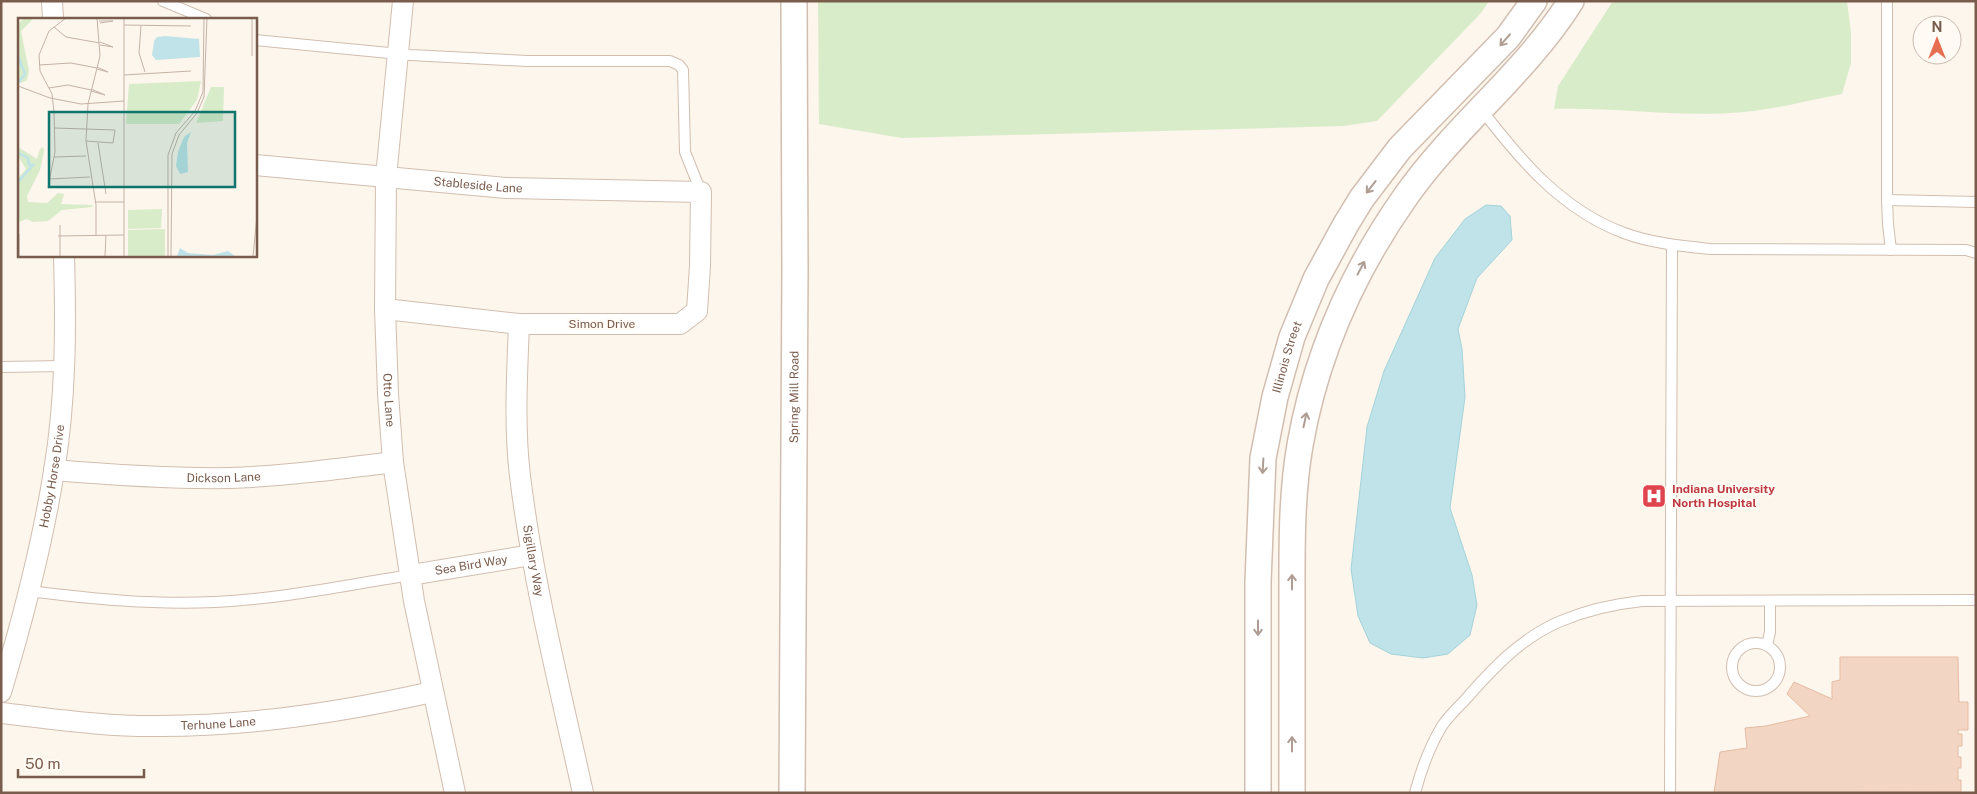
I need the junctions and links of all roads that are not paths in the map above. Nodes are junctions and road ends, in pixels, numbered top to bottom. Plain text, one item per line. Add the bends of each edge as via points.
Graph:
1 (52, 1) edge
2 (163, 1) edge
3 (402, 1) edge
4 (794, 1) edge
5 (1534, 1) edge
6 (1571, 1) edge
7 (1887, 1) edge
8 (53, 18) edge
9 (204, 18) edge
10 (256, 40) edge
11 (397, 54) junction
12 (1481, 109) junction
13 (256, 165) edge
14 (386, 177) junction
15 (701, 192) junction
16 (1887, 200) junction
17 (1976, 202) edge
18 (1672, 245) junction
19 (1891, 250) junction
20 (1976, 253) edge
21 (64, 256) edge
22 (385, 309) junction
23 (519, 324) junction
24 (64, 366) junction
25 (1, 367) edge
26 (393, 462) junction
27 (54, 470) junction
28 (532, 555) junction
29 (411, 575) junction
30 (30, 591) junction
31 (1976, 600) edge
32 (1670, 601) junction
33 (1770, 601) junction
34 (1767, 645) junction
35 (1, 692) edge
36 (432, 692) junction
37 (1, 712) edge
38 (454, 793) edge
39 (583, 793) edge
40 (792, 793) edge
41 (1258, 793) edge
42 (1292, 793) edge
43 (1415, 793) edge
44 (1670, 793) edge

1 - 8 street
2 - 9 lane
3 - 11 street, Otto Lane
4 - 40 street, Spring Mill Road
5 -> 41 street, Illinois Street via 1508,37 1400,148 1362,198 1316,279 1292,337 1274,397 1264,458 1258,582
6 - 12 street via 1531,55
7 - 16 lane
10 - 11 lane
11 - 14 street, Otto Lane
11 - 15 lane via 536,61 670,62 679,65 683,70 684,152
12 - 18 lane via 1528,166 1560,197 1624,233
42 -> 12 street via 1293,506 1300,445 1314,385 1333,327 1374,245 1408,193 1446,145
13 - 14 street, Stableside Lane
14 - 15 street, Stableside Lane via 506,188
14 - 22 street, Otto Lane
15 - 23 street, Simon Drive via 697,311 680,324
16 - 17 lane
16 - 19 lane
18 - 19 lane via 1710,249
18 - 32 lane
19 - 20 lane via 1966,250
21 - 24 street, Hobby Horse Drive
22 - 23 street, Simon Drive
22 - 26 street, Otto Lane
23 - 28 street, Sigillary Way via 516,416 520,475
24 - 25 lane
24 - 27 street, Hobby Horse Drive
26 - 27 street, Dickson Lane via 230,478 155,478
26 - 29 street, Otto Lane
27 - 30 street, Hobby Horse Drive
28 - 29 street, Sea Bird Way
28 - 39 street, Sigillary Way
29 - 30 lane via 216,602 152,602
29 - 36 street, Otto Lane
30 - 35 street, Hobby Horse Drive
31 - 33 lane
32 - 33 lane
32 - 43 lane via 1614,604 1585,612 1560,621 1515,649 1493,668 1443,725
32 - 44 lane
33 - 34 lane
34 - 34 lane via 1752,642 1744,645 1733,657 1732,673 1741,686 1757,691 1776,679 1780,664
36 - 37 street, Terhune Lane via 317,714 235,724 159,726 84,722
36 - 38 street, Otto Lane

